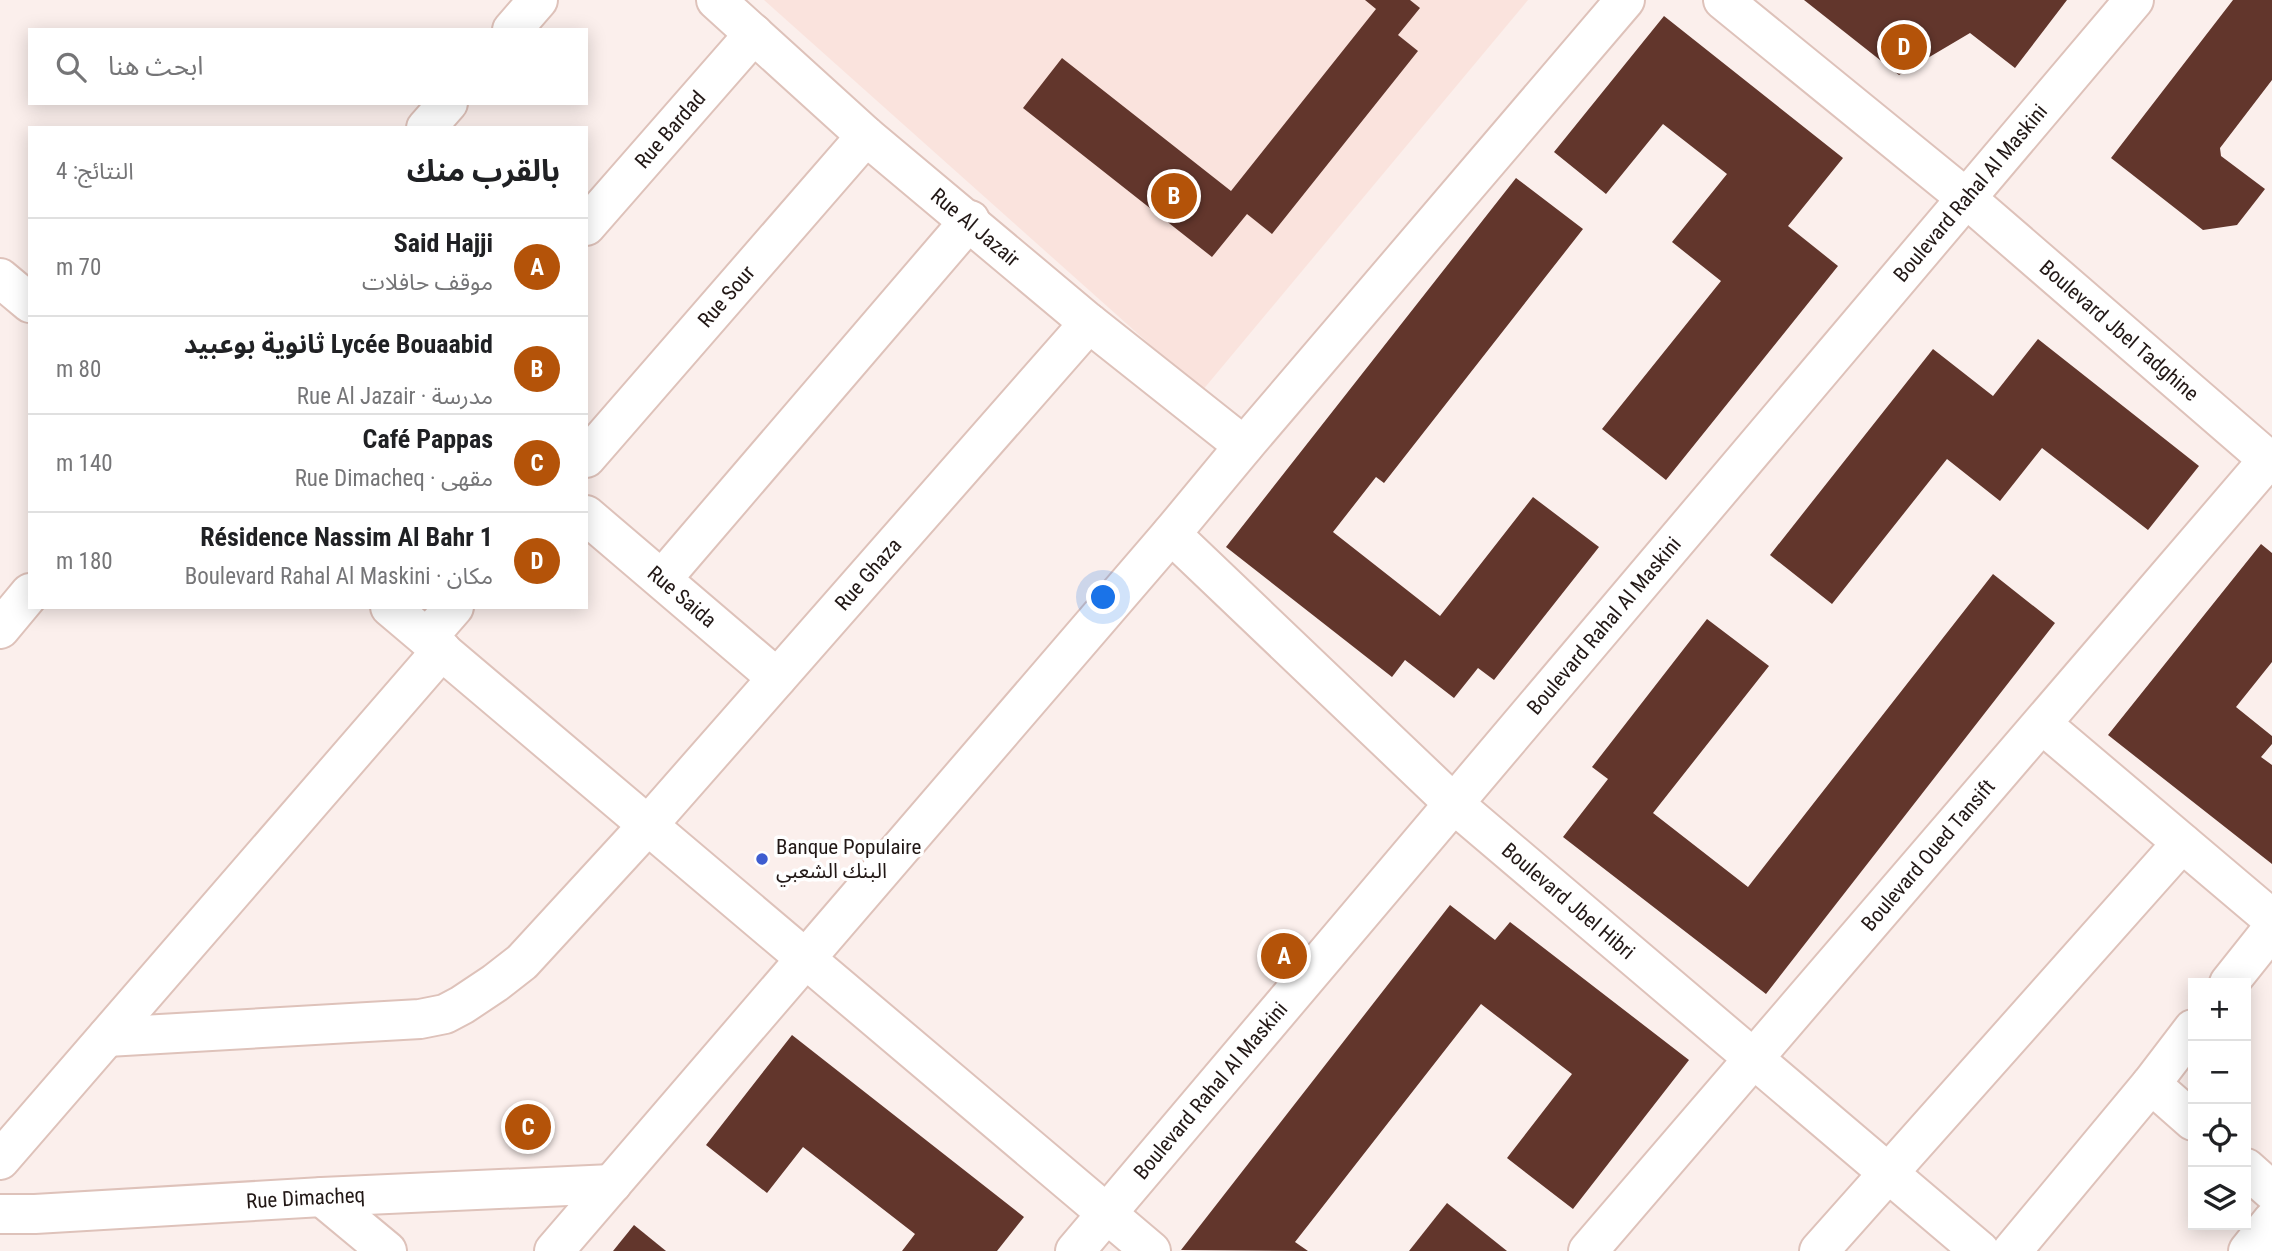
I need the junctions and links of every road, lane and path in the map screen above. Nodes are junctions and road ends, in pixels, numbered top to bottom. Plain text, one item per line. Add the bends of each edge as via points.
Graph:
1 (538, 0) edge
2 (716, 0) edge
3 (1625, 0) edge
4 (1723, 0) edge
5 (2134, 0) edge
6 (514, 28) edge
7 (754, 34) junction
8 (445, 105) edge
9 (428, 126) edge
10 (866, 136) junction
11 (1966, 198) junction
12 (970, 220) junction
13 (588, 224) edge
14 (0, 278) edge
15 (28, 301) edge
16 (1089, 323) junction
17 (1244, 446) junction
18 (588, 456) edge
19 (2270, 461) edge
20 (588, 518) edge
21 (1171, 534) junction
22 (662, 579) junction
23 (28, 595) edge
24 (392, 609) edge
25 (453, 609) edge
26 (0, 629) edge
27 (434, 644) junction
28 (777, 678) junction
29 (2043, 725) junction
30 (1454, 804) junction
31 (648, 825) junction
32 (2182, 843) junction
33 (2272, 919) edge
34 (2272, 929) edge
35 (807, 959) junction
36 (2233, 978) edge
37 (2188, 1036) edge
38 (107, 1037) junction
39 (1753, 1058) junction
40 (2151, 1084) junction
41 (2188, 1117) edge
42 (0, 1160) edge
43 (2251, 1172) edge
44 (1888, 1173) junction
45 (612, 1184) junction
46 (2272, 1191) edge
47 (322, 1198) junction
48 (0, 1214) edge
49 (1107, 1215) junction
50 (2272, 1221) edge
51 (387, 1251) edge
52 (554, 1251) edge
53 (1075, 1251) edge
54 (1151, 1251) edge
55 (1588, 1251) edge
56 (1819, 1251) edge
57 (1980, 1251) edge
58 (2012, 1251) edge
59 (2248, 1251) edge

1 - 6 street
2 - 7 street, Rue Al Jazair
3 - 17 street
4 - 11 street, Boulevard Jbel Tadghine
5 - 11 street, Boulevard Rahal Al Maskini
7 - 10 street, Rue Al Jazair
7 - 13 street, Rue Bardad
8 - 9 street
10 - 12 street, Rue Al Jazair
10 - 18 street, Rue Sour
11 - 19 street, Boulevard Jbel Tadghine
11 - 30 street, Boulevard Rahal Al Maskini
12 - 16 street, Rue Al Jazair
12 - 22 street
14 - 15 street
16 - 17 street, Rue Al Jazair
16 - 28 street, Rue Ghaza
17 - 21 street
19 - 29 street, Boulevard Oued Tansift
20 - 22 street, Rue Saida
21 - 30 street, Boulevard Jbel Hibri
21 - 35 street
22 - 28 street, Rue Saida
23 - 26 street
24 - 27 street
25 - 27 street
27 - 31 street
27 - 38 street
28 - 31 street, Rue Ghaza
29 - 32 street
29 - 39 street, Boulevard Oued Tansift
30 - 39 street, Boulevard Jbel Hibri
30 - 49 street, Boulevard Rahal Al Maskini
31 - 35 street
31 - 38 street, Rue Ghaza via 522,962 445,1014
32 - 33 street
32 - 44 street
34 - 36 street
35 - 45 street
35 - 49 street
37 - 40 street
38 - 42 street
39 - 44 street, Boulevard Jbel Hibri
39 - 55 street, Boulevard Oued Tansift
40 - 41 street
40 - 58 street
43 - 46 street
44 - 56 street
44 - 57 street, Boulevard Jbel Hibri
45 - 47 street, Rue Dimacheq
45 - 52 street
47 - 48 street, Rue Dimacheq
47 - 51 street
49 - 53 street, Boulevard Rahal Al Maskini
49 - 54 street
50 - 59 street

